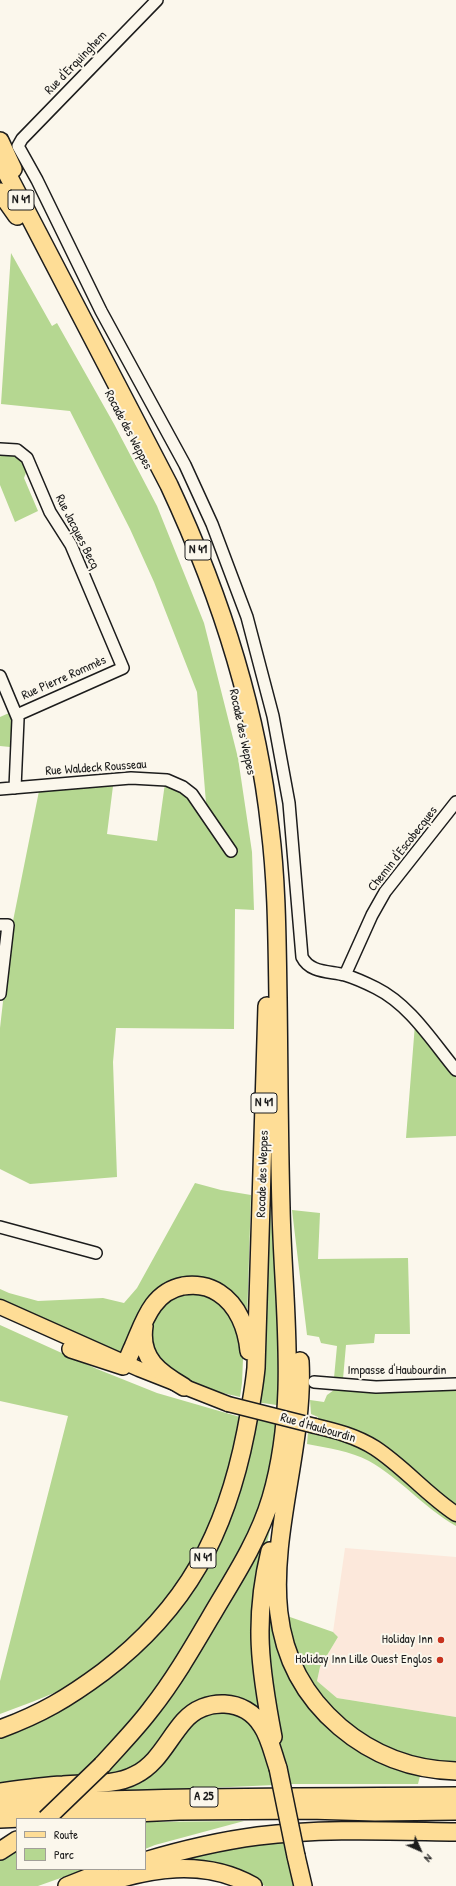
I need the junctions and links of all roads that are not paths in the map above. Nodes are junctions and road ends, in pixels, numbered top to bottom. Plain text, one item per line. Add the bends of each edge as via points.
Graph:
1 (157, 0) edge
2 (0, 141) edge
3 (0, 160) edge
4 (0, 184) edge
5 (0, 192) edge
6 (17, 216) junction
7 (41, 240) junction
8 (0, 449) edge
9 (123, 668) joint
10 (0, 676) edge
11 (17, 715) junction
12 (15, 788) junction
13 (0, 789) edge
14 (456, 802) edge
15 (231, 852) dead end
16 (4, 925) edge
17 (345, 975) junction
18 (0, 994) edge
19 (456, 1070) edge
20 (280, 1154) junction
21 (0, 1227) edge
22 (96, 1253) dead end
23 (0, 1307) edge
24 (0, 1316) edge
25 (146, 1316) junction
26 (69, 1344) junction
27 (126, 1363) junction
28 (314, 1382) dead end
29 (456, 1384) edge
30 (184, 1387) junction
31 (228, 1404) junction
32 (248, 1419) junction
33 (289, 1480) junction
34 (456, 1514) edge
35 (107, 1668) junction
36 (0, 1719) edge
37 (0, 1729) edge
38 (278, 1768) junction
39 (456, 1771) edge
40 (456, 1789) edge
41 (0, 1792) edge
42 (456, 1796) edge
43 (291, 1797) junction
44 (0, 1805) edge
45 (456, 1811) edge
46 (375, 1812) junction
47 (40, 1818) edge
48 (47, 1818) edge
49 (16, 1819) edge
50 (0, 1820) edge
51 (368, 1831) junction
52 (456, 1832) edge
53 (456, 1841) edge
54 (146, 1855) edge
55 (146, 1861) edge
56 (108, 1870) edge
57 (118, 1870) edge
58 (73, 1884) edge
59 (97, 1886) edge
60 (253, 1886) edge
61 (303, 1886) edge

1 - 17 street, Rue d'Erquinghem via 18,146 101,311 184,465 227,562 247,617 263,673 289,803 300,952 304,961 313,968
2 - 7 highway via 29,203
3 - 7 highway, Rocade des Weppes / N 41
4 - 6 highway, Rocade des Weppes / N 41
5 - 6 highway
6 - 32 highway, Rocade des Weppes / N 41 via 179,531 221,646 246,741 258,816 266,910 267,1009 261,1237 254,1382
7 - 20 highway, Rocade des Weppes / N 41 via 169,485 193,537 216,596 243,685 265,788 274,866
8 - 9 street, Rue Jacques Becq via 17,450 27,458 52,516 71,545
9 - 11 street, Rue Pierre Rommès
10 - 11 street, Rue Pierre Rommès
11 - 12 street, Rue Pierre Rommès
12 - 13 street, Rue Waldeck Rousseau
12 - 15 street, Rue Waldeck Rousseau via 131,778 168,780 192,794
14 - 17 street, Chemin d'Escobecques via 385,892
16 - 18 street
17 - 19 street via 376,988 397,1002
20 - 33 highway via 300,1375 299,1408
20 - 48 highway, N 41, bridge via 289,1374 284,1436 271,1498 244,1560 152,1708 102,1766
21 - 22 street
23 - 26 main road
24 - 26 main road
25 - 27 highway
25 - 30 highway via 143,1338 149,1357 159,1371
25 - 32 highway via 159,1298 175,1288 204,1287 224,1297 240,1318 248,1344
26 - 27 highway via 118,1365 123,1366
26 - 31 main road, Rue d'Haubourdin via 160,1386 203,1400
27 - 30 main road, Rue d'Haubourdin
28 - 29 street, Impasse d'Haubourdin via 354,1387
30 - 31 main road, Rue d'Haubourdin
31 - 34 main road, Rue d'Haubourdin, bridge via 350,1435 374,1448
32 - 35 highway, N 41 via 232,1491 206,1553 178,1597 157,1623 128,1652
33 - 38 highway via 266,1569 259,1624 262,1680
33 - 39 highway via 279,1553 277,1600 284,1644 300,1679 325,1713 365,1746 411,1765 431,1770
35 - 36 highway via 48,1701
35 - 37 highway via 58,1703
38 - 41 highway via 270,1741 257,1719 236,1706 218,1703 202,1708 184,1720 157,1757 136,1775 115,1781
38 - 61 highway, bridge
40 - 43 highway via 324,1791
42 - 43 highway, A 25
43 - 44 highway, A 25 via 123,1799
45 - 46 highway, A 25
46 - 47 highway, A 25 via 179,1811
46 - 54 highway via 360,1817 309,1819 248,1826 180,1843
49 - 50 highway, A 25
51 - 52 highway
51 - 53 highway via 404,1838
51 - 55 highway via 243,1838 187,1849
56 - 58 highway
57 - 58 highway
59 - 60 highway via 138,1873 190,1868 222,1873

